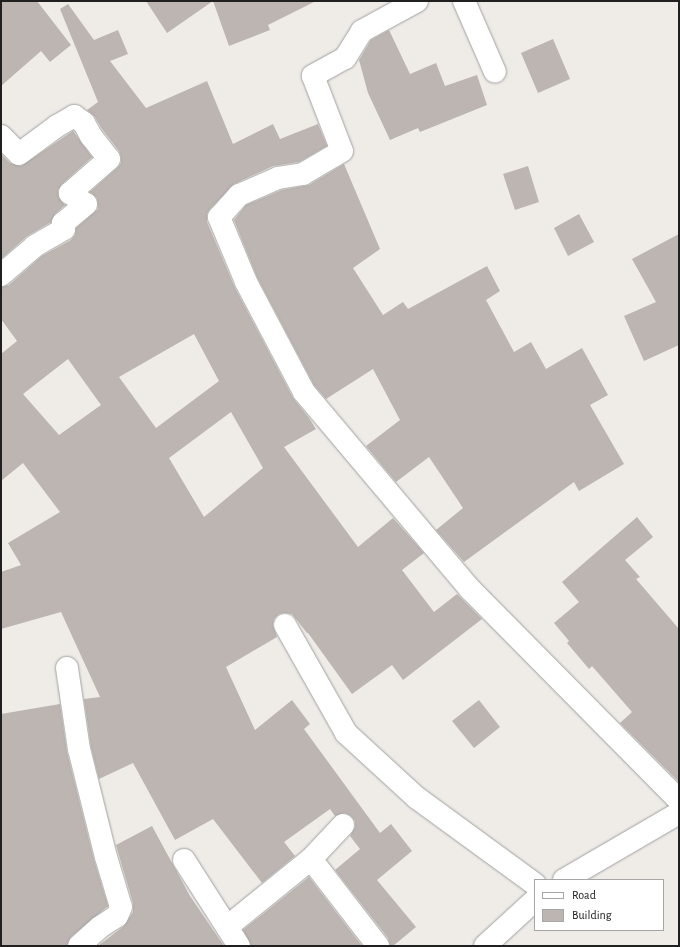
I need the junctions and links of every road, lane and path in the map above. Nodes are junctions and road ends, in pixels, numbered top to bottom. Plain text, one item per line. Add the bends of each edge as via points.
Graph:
1 (417, 1) edge
2 (464, 1) edge
3 (495, 72) dead end
4 (1, 136) edge
5 (1, 275) edge
6 (285, 625) dead end
7 (67, 668) dead end
8 (679, 800) edge
9 (679, 813) edge
10 (343, 825) dead end
11 (311, 859) junction
12 (184, 860) dead end
13 (566, 879) edge
14 (534, 883) edge
15 (534, 901) edge
16 (227, 927) junction
17 (79, 946) edge
18 (239, 946) edge
19 (378, 946) edge
20 (485, 946) edge

1 - 8 street via 362,31 345,58 313,76 342,151 303,174 278,178 238,195 219,217 246,282 304,392 470,588
2 - 3 street
4 - 5 street via 20,154 74,116 84,123 109,159 70,193 86,204 63,223 64,229 35,246
6 - 14 street via 346,733 417,798
7 - 17 street via 79,749 121,907 117,916
9 - 13 street
10 - 11 street
11 - 16 street
11 - 19 street
12 - 16 street
15 - 20 street
16 - 18 street

